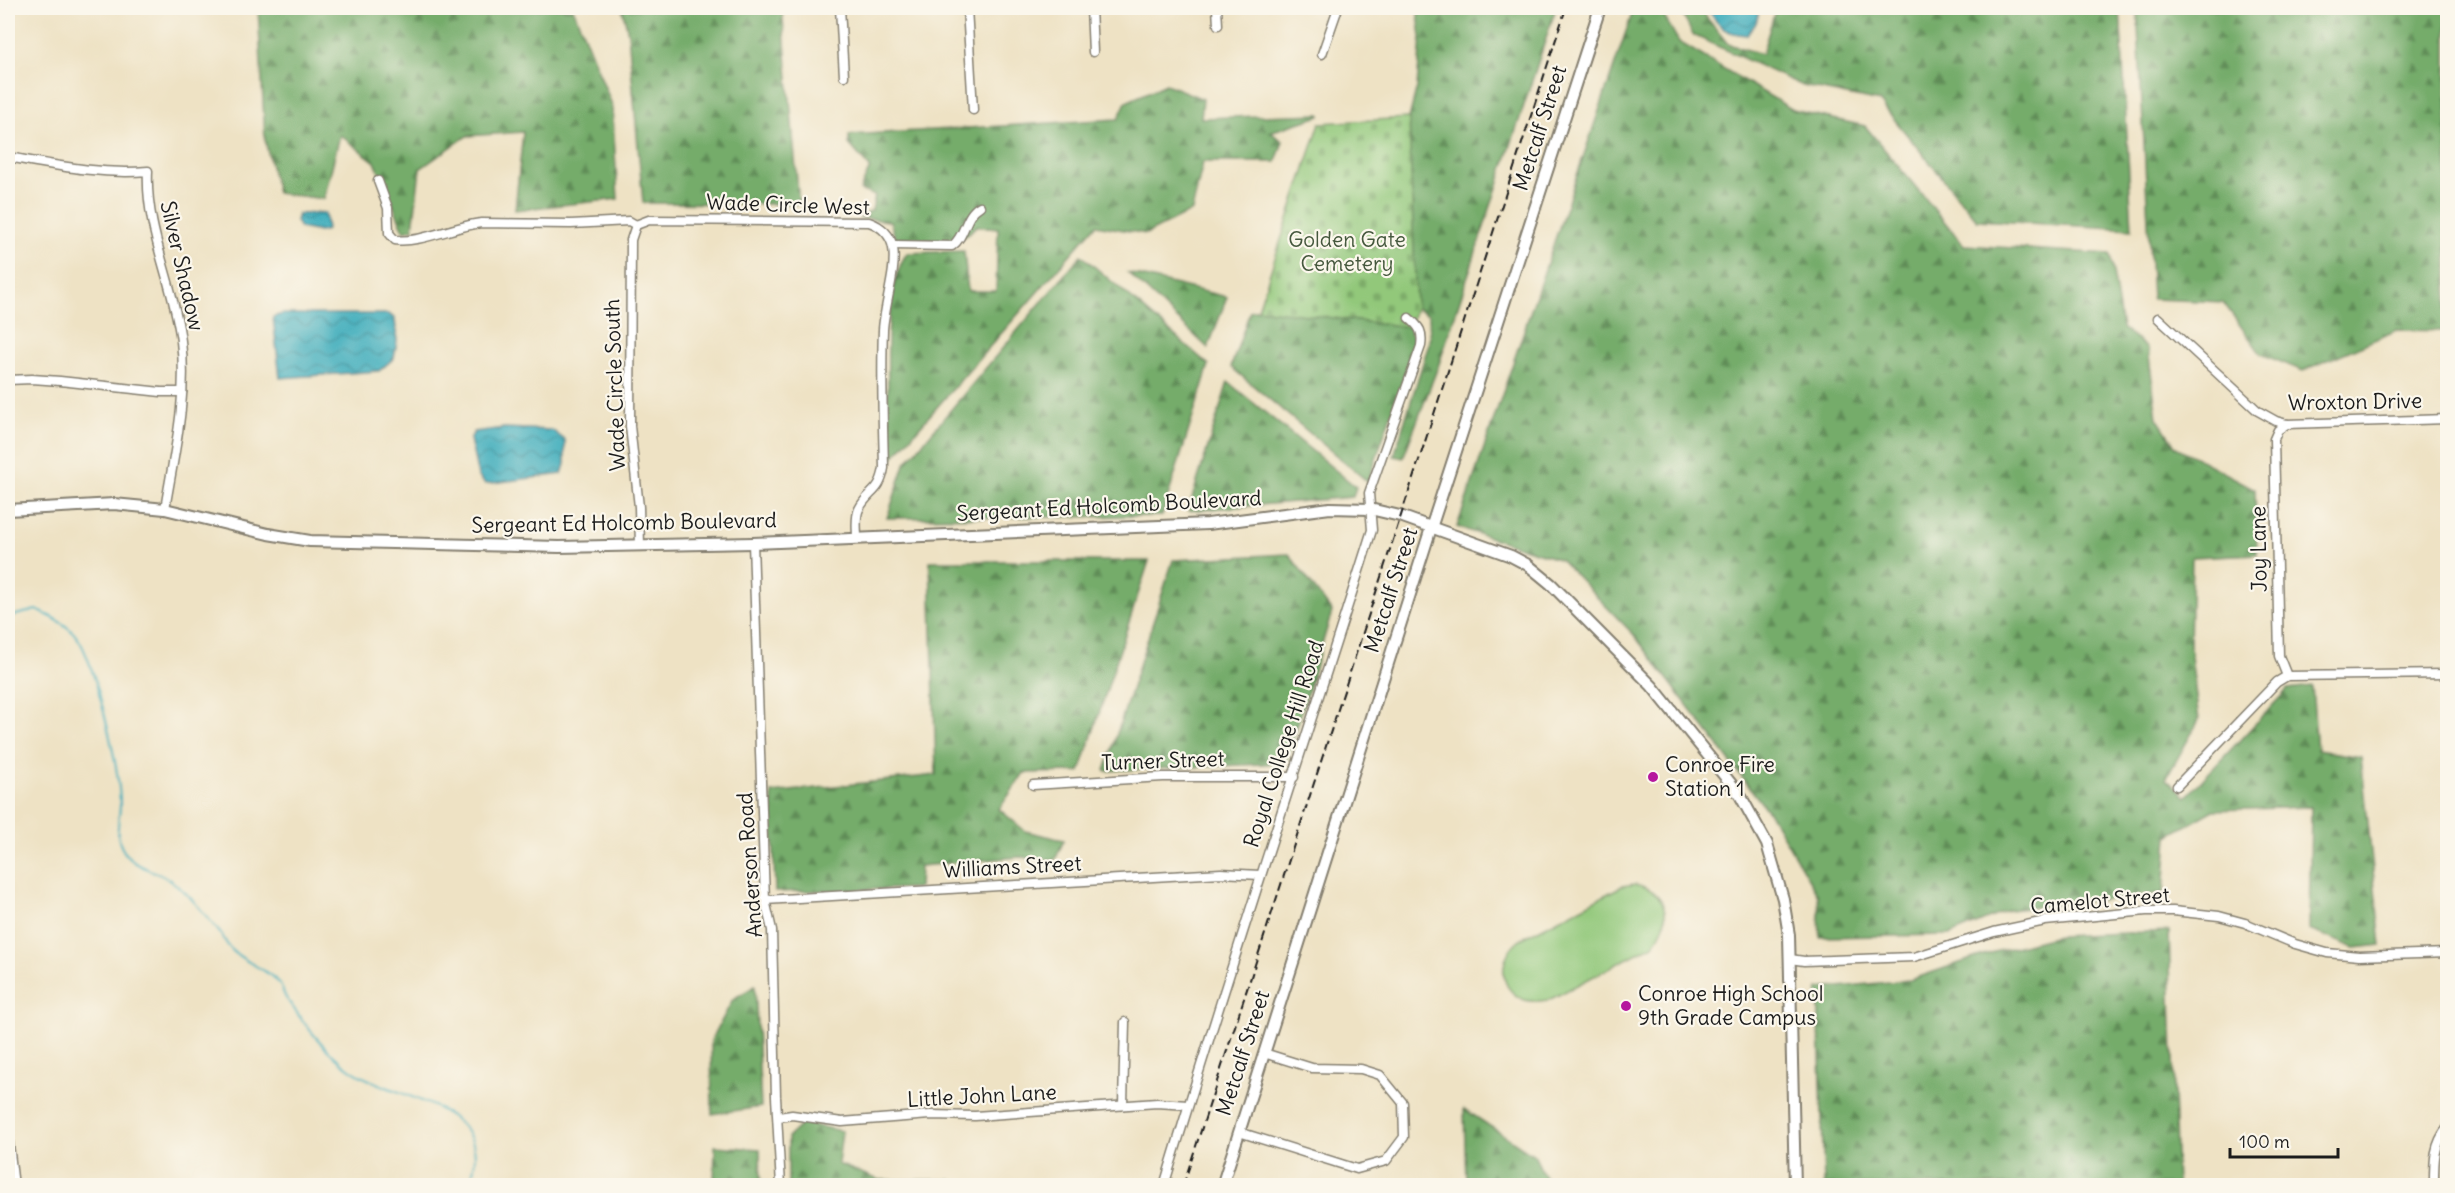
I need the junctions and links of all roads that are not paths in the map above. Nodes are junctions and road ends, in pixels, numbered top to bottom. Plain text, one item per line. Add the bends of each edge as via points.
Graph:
1 (840, 8) edge
2 (967, 8) edge
3 (1091, 8) edge
4 (1217, 8) edge
5 (1338, 8) edge
6 (1600, 8) edge
7 (1218, 25) dead end
8 (1093, 52) dead end
9 (1322, 54) dead end
10 (844, 76) dead end
11 (972, 110) dead end
12 (8, 157) edge
13 (378, 181) dead end
14 (980, 206) dead end
15 (636, 225) junction
16 (893, 245) junction
17 (1409, 318) dead end
18 (2158, 318) dead end
19 (8, 380) edge
20 (182, 392) junction
21 (2448, 419) edge
22 (2287, 424) junction
23 (165, 509) junction
24 (1370, 509) junction
25 (8, 510) edge
26 (1431, 528) junction
27 (857, 537) junction
28 (753, 543) junction
29 (640, 546) junction
30 (2448, 674) edge
31 (2287, 676) junction
32 (1294, 777) junction
33 (1033, 785) dead end
34 (2177, 786) dead end
35 (1260, 874) junction
36 (765, 900) junction
37 (2448, 953) edge
38 (1790, 959) junction
39 (1125, 1022) dead end
40 (1264, 1053) junction
41 (1123, 1105) junction
42 (1188, 1105) junction
43 (779, 1117) junction
44 (2448, 1127) edge
45 (1239, 1132) junction
46 (8, 1137) edge
47 (14, 1185) edge
48 (781, 1185) edge
49 (1164, 1185) edge
50 (1222, 1185) edge
51 (1795, 1185) edge
52 (2434, 1185) edge

1 - 10 street
2 - 11 street
3 - 8 street
4 - 7 street
5 - 9 street
6 - 26 street, Metcalf Street
12 - 20 street, Silver Shadow via 88,171 148,171 154,232 181,339
13 - 15 street, Wade Circle West via 388,208 389,233 395,240 481,223 629,221
14 - 16 street via 970,214 952,246
15 - 16 street, Wade Circle West via 649,220 869,222 881,228
15 - 29 street, Wade Circle South via 631,240 630,426
16 - 27 street via 883,329 884,468 879,487 859,509
17 - 24 street, Royal College Hill Road via 1423,334 1421,346 1369,493
18 - 22 street, Wroxton Drive via 2258,411
19 - 20 street
20 - 23 street, Silver Shadow
21 - 22 street, Wroxton Drive
22 - 31 street, Joy Lane via 2274,439 2279,656
23 - 25 street, Sergeant Ed Holcomb Boulevard via 114,504
23 - 29 street, Sergeant Ed Holcomb Boulevard via 310,541
24 - 26 street, Sergeant Ed Holcomb Boulevard
24 - 27 street, Sergeant Ed Holcomb Boulevard via 1330,508 1208,524
24 - 32 street, Royal College Hill Road via 1372,530
26 - 38 street, Sergeant Ed Holcomb Boulevard via 1528,565 1652,686 1754,816 1778,875
26 - 40 street, Metcalf Street
27 - 28 street, Sergeant Ed Holcomb Boulevard
28 - 29 street, Sergeant Ed Holcomb Boulevard
28 - 36 street, Anderson Road
30 - 31 street
31 - 34 street via 2277,681
32 - 33 street, Turner Street via 1163,777
32 - 35 street, Royal College Hill Road
35 - 36 street, Williams Street via 1221,873
35 - 42 street, Royal College Hill Road
36 - 43 street, Anderson Road via 772,930
37 - 38 street, Camelot Street via 2359,956 2327,952 2229,918 2164,911 2045,921 1914,957
38 - 51 street, Sergeant Ed Holcomb Boulevard
39 - 41 street
40 - 45 street, Metcalf Street
40 - 45 street via 1312,1068 1361,1069 1380,1075 1403,1103 1404,1137 1386,1161 1357,1169
41 - 42 street, Little John Lane
41 - 43 street, Little John Lane via 842,1122 792,1114
42 - 49 street, Royal College Hill Road
43 - 48 street, Anderson Road
44 - 52 street via 2434,1157
45 - 50 street, Metcalf Street
46 - 47 street

